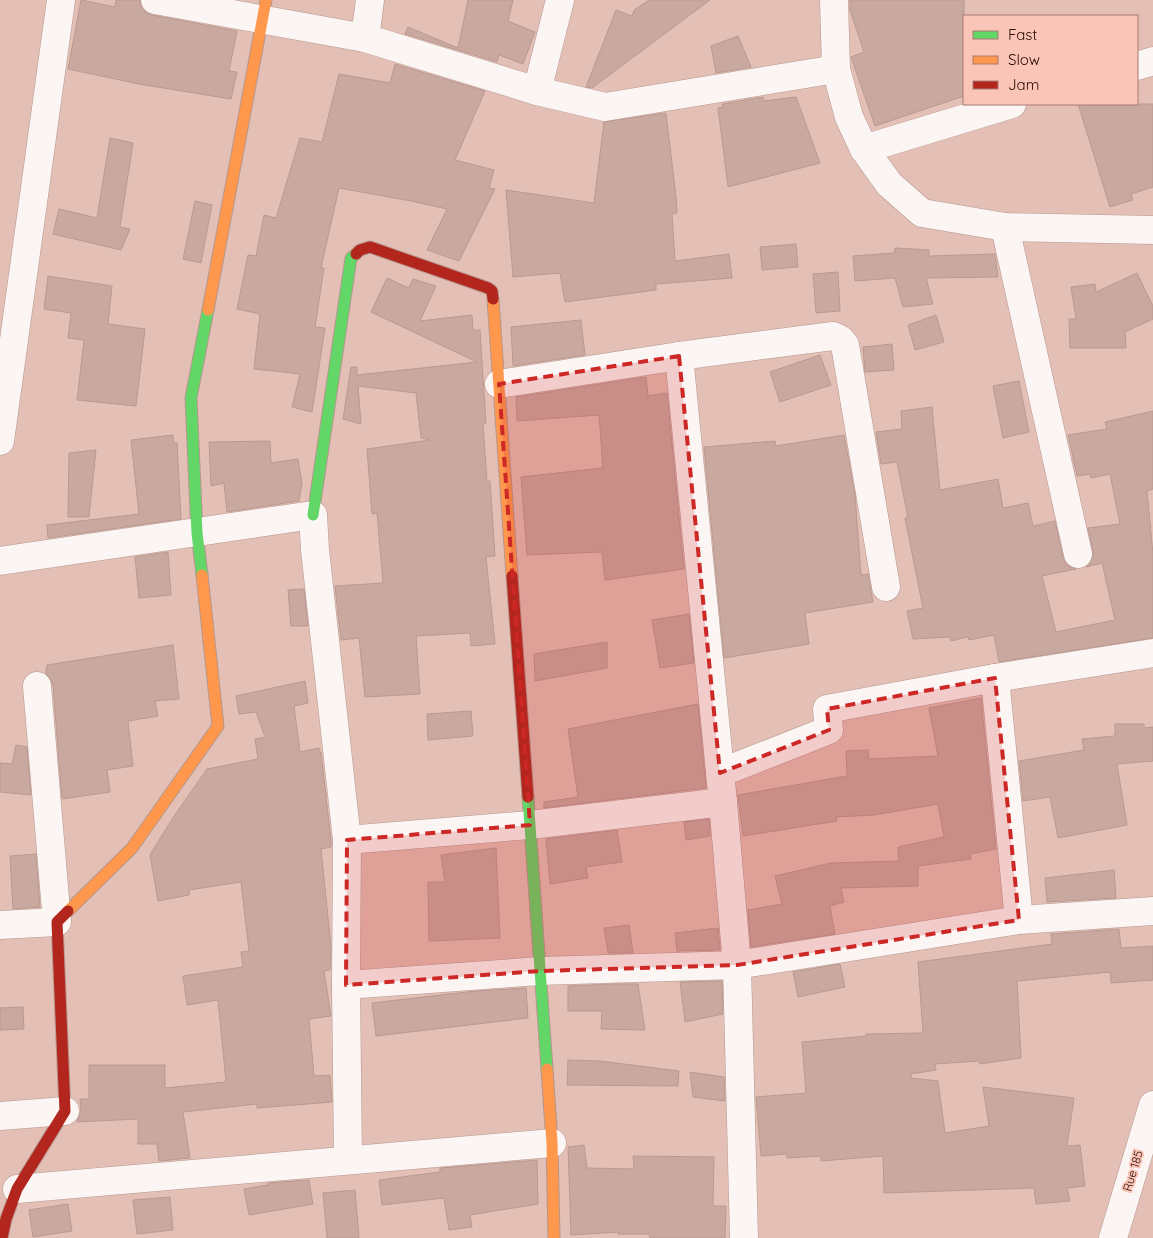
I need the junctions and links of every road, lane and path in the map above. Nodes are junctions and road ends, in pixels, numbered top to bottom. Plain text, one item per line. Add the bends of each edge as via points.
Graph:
1 (61, 0) edge
2 (155, 0) edge
3 (370, 0) edge
4 (560, 0) edge
5 (834, 0) edge
6 (264, 10) edge
7 (365, 38) junction
8 (1153, 60) edge
9 (1138, 66) edge
10 (836, 69) junction
11 (537, 91) junction
12 (1009, 105) edge
13 (864, 149) junction
14 (1005, 227) junction
15 (1153, 230) edge
16 (679, 356) junction
17 (499, 384) junction
18 (0, 438) edge
19 (313, 515) junction
20 (197, 533) junction
21 (1078, 554) dead end
22 (0, 560) edge
23 (886, 587) dead end
24 (1153, 653) edge
25 (995, 678) junction
26 (37, 686) dead end
27 (720, 773) junction
28 (723, 802) junction
29 (530, 825) junction
30 (347, 840) junction
31 (1153, 911) edge
32 (1018, 920) junction
33 (57, 922) junction
34 (0, 926) edge
35 (738, 965) junction
36 (540, 971) junction
37 (346, 985) junction
38 (1153, 1105) edge
39 (65, 1111) junction
40 (0, 1116) edge
41 (552, 1142) junction
42 (348, 1160) junction
43 (17, 1189) junction
44 (2, 1238) edge
45 (554, 1238) edge
46 (744, 1238) edge
47 (1113, 1238) edge

1 - 18 street
2 - 6 street
3 - 7 street
4 - 11 street
5 - 10 street
6 - 7 street
6 - 20 street via 191,398
7 - 11 street
8 - 9 street
10 - 11 street via 605,107
10 - 13 street via 849,117
12 - 13 street
13 - 14 street via 889,184 922,213
14 - 15 street
14 - 21 street
16 - 17 street
16 - 23 street via 833,336 840,339 845,345
16 - 27 street
17 - 19 street via 492,292 488,288 370,247 360,250 351,258
17 - 29 street
19 - 20 street
19 - 30 street
20 - 22 street
20 - 33 street via 218,726 132,848
24 - 25 street
25 - 27 street via 827,709 829,730
25 - 32 street
26 - 33 street
27 - 28 street
28 - 29 street
28 - 35 street
29 - 30 street
29 - 36 street
30 - 37 street
31 - 32 street
32 - 35 street
33 - 34 street
33 - 39 street
35 - 36 street
35 - 46 street
36 - 37 street
36 - 41 street
37 - 42 street
38 - 47 street, Rue 185
39 - 40 street
39 - 43 street
41 - 42 street
41 - 45 street
42 - 43 street
43 - 44 street

